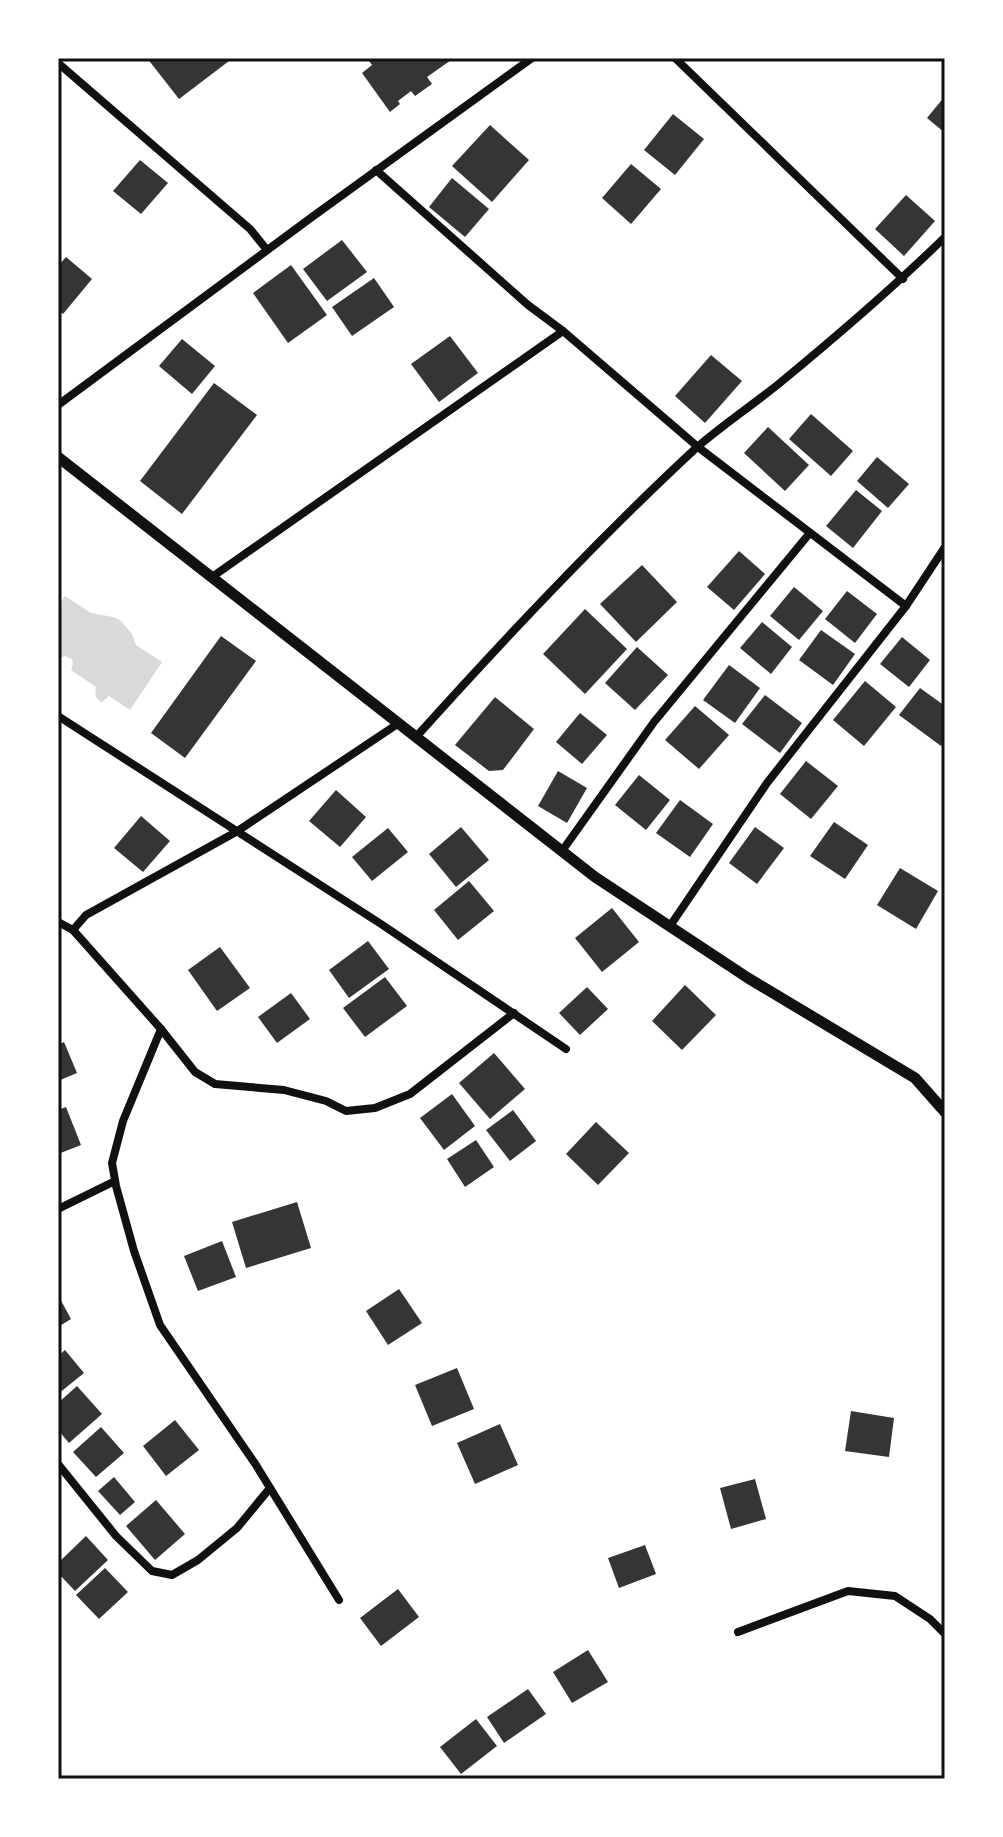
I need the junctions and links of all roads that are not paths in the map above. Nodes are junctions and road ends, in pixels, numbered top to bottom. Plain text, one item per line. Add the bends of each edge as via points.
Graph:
1 (532, 58) edge
2 (675, 58) edge
3 (58, 63) edge
4 (376, 170) junction
5 (945, 237) edge
6 (267, 250) junction
7 (903, 279) junction
8 (563, 331) junction
9 (58, 405) edge
10 (698, 447) junction
11 (58, 457) edge
12 (809, 534) junction
13 (945, 547) edge
14 (212, 577) junction
15 (906, 606) junction
16 (58, 716) edge
17 (399, 723) junction
18 (416, 737) junction
19 (236, 832) junction
20 (562, 851) junction
21 (58, 922) edge
22 (670, 926) junction
23 (73, 930) junction
24 (514, 1013) junction
25 (161, 1029) junction
26 (566, 1049) dead end
27 (945, 1112) edge
28 (115, 1181) junction
29 (58, 1209) edge
30 (58, 1464) edge
31 (270, 1488) junction
32 (339, 1600) dead end
33 (738, 1632) dead end
34 (945, 1634) edge

1 - 4 street
2 - 7 street
3 - 6 street via 250,229
4 - 6 street
4 - 8 street
5 - 7 street
6 - 9 street
7 - 10 street
8 - 10 street
8 - 14 street
10 - 12 street
10 - 18 street via 506,637
11 - 14 street
12 - 15 street
12 - 20 street via 654,722
13 - 15 street
14 - 17 street
15 - 22 street via 767,783
16 - 19 street
17 - 18 street
17 - 19 street
18 - 20 street
19 - 23 street via 86,915
19 - 24 street
20 - 22 street
21 - 23 street
22 - 27 street via 915,1078
23 - 25 street
24 - 25 street via 410,1094 375,1108 346,1111 284,1090 215,1084 195,1072
24 - 26 street
25 - 28 street via 123,1121 112,1163
28 - 29 street
28 - 31 street via 160,1325
30 - 31 street via 116,1536 152,1571 172,1575 237,1528
31 - 32 street
33 - 34 street via 848,1591 895,1596

